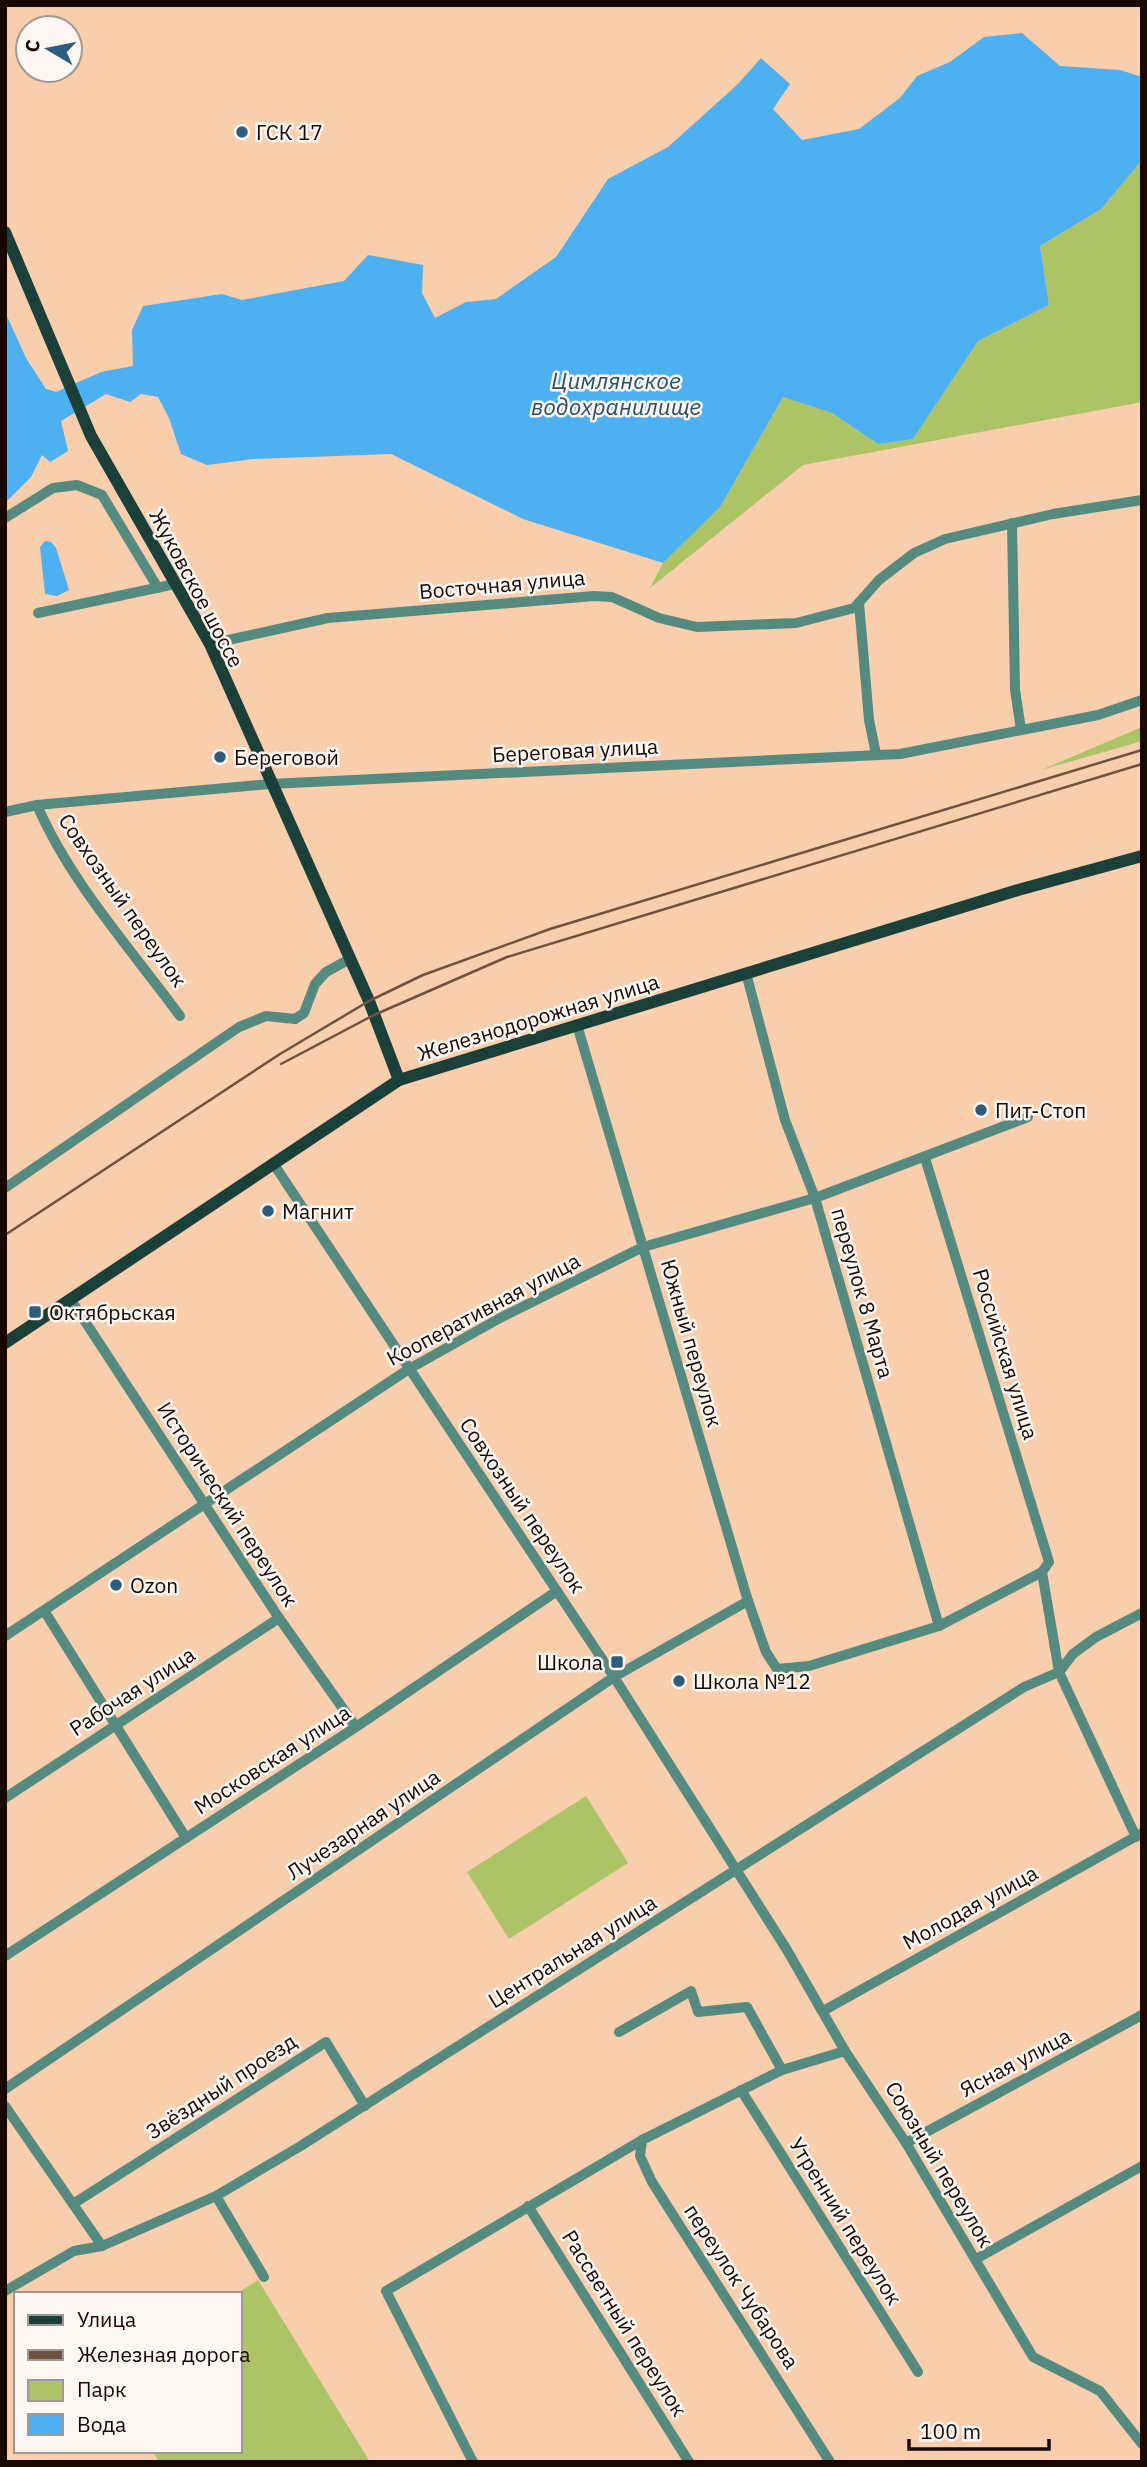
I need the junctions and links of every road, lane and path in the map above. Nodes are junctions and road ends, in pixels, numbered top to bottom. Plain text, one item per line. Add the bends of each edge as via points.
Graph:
1 (5, 232) edge
2 (1142, 499) edge
3 (5, 518) edge
4 (1012, 523) junction
5 (174, 584) junction
6 (158, 588) junction
7 (859, 603) junction
8 (38, 613) dead end
9 (210, 644) junction
10 (1142, 700) edge
11 (1021, 729) junction
12 (876, 754) junction
13 (270, 784) junction
14 (37, 805) junction
15 (5, 812) edge
16 (1142, 856) edge
17 (348, 960) junction
18 (746, 973) junction
19 (180, 1016) dead end
20 (576, 1025) junction
21 (399, 1080) junction
22 (1028, 1117) dead end
23 (925, 1158) junction
24 (273, 1163) junction
25 (5, 1188) edge
26 (815, 1198) junction
27 (643, 1247) junction
28 (71, 1300) junction
29 (5, 1343) edge
30 (409, 1368) junction
31 (206, 1504) junction
32 (1046, 1567) junction
33 (557, 1591) junction
34 (748, 1601) junction
35 (45, 1612) junction
36 (1142, 1613) edge
37 (279, 1618) junction
38 (939, 1626) junction
39 (5, 1636) edge
40 (1059, 1672) junction
41 (614, 1677) junction
42 (116, 1725) junction
43 (356, 1727) junction
44 (5, 1798) edge
45 (1139, 1835) edge
46 (186, 1838) junction
47 (735, 1872) junction
48 (5, 1956) edge
49 (823, 2011) junction
50 (1142, 2015) edge
51 (619, 2032) dead end
52 (845, 2051) junction
53 (782, 2070) junction
54 (5, 2089) edge
55 (741, 2090) junction
56 (5, 2106) edge
57 (365, 2106) junction
58 (642, 2140) junction
59 (906, 2143) junction
60 (1142, 2166) edge
61 (216, 2196) junction
62 (73, 2204) junction
63 (528, 2206) junction
64 (102, 2246) junction
65 (976, 2259) junction
66 (264, 2277) dead end
67 (5, 2291) edge
68 (918, 2372) dead end
69 (1142, 2444) edge
70 (473, 2462) edge
71 (689, 2462) edge
72 (830, 2462) edge

1 - 5 main road, Жуковское шоссе via 91,436
2 - 4 street, Восточная улица
3 - 6 street via 53,488 77,485 102,495
4 - 7 street, Восточная улица via 924,547 879,580
4 - 11 street via 1015,690
5 - 6 street
5 - 9 main road, Жуковское шоссе
6 - 8 street
7 - 9 street, Восточная улица via 796,623 697,627 660,618 612,597 594,596 328,618
7 - 12 street
9 - 13 main road, Жуковское шоссе
10 - 11 street, Береговая улица via 1098,715
11 - 12 street, Береговая улица via 900,754
12 - 13 street, Береговая улица
13 - 14 street, Береговая улица
13 - 17 main road, Жуковское шоссе
14 - 15 street, Береговая улица
14 - 19 street, Совхозный переулок via 92,897
16 - 18 main road, Железнодорожная улица
17 - 21 main road, Жуковское шоссе
17 - 25 street via 315,984 304,1013 295,1019 266,1016 239,1027
18 - 20 main road, Железнодорожная улица
18 - 26 street, переулок 8 Марта via 785,1120
20 - 21 main road, Железнодорожная улица
20 - 27 street, Южный переулок
21 - 24 main road, Железнодорожная улица
22 - 23 street, Кооперативная улица
23 - 26 street, Кооперативная улица
23 - 32 street, Российская улица
24 - 28 main road, Железнодорожная улица
24 - 30 street, Совхозный переулок
26 - 27 street, Кооперативная улица
26 - 38 street, переулок 8 Марта
27 - 30 street, Кооперативная улица
27 - 34 street, Южный переулок
28 - 29 main road, Железнодорожная улица
28 - 31 street, Исторический переулок
30 - 31 street, Кооперативная улица
30 - 33 street, Совхозный переулок
31 - 35 street, Кооперативная улица
31 - 37 street, Исторический переулок
32 - 38 street
32 - 40 street, Российская улица
33 - 41 street, Совхозный переулок
33 - 43 street, Московская улица
34 - 38 street, Южный переулок via 776,1669 809,1666
34 - 41 street, Лучезарная улица
35 - 39 street, Кооперативная улица
35 - 42 street
36 - 40 street, Центральная улица via 1096,1637
37 - 42 street, Рабочая улица
37 - 43 street, Исторический переулок
40 - 45 street, Молодая улица
40 - 47 street, Центральная улица via 1024,1688
41 - 47 street, Совхозный переулок
41 - 54 street, Лучезарная улица
42 - 44 street, Рабочая улица
42 - 46 street
43 - 46 street, Московская улица
45 - 49 street, Молодая улица
46 - 48 street, Московская улица
47 - 49 street, Союзный переулок
47 - 57 street, Центральная улица
49 - 52 street, Союзный переулок
50 - 59 street, Ясная улица
51 - 53 street via 691,1991 698,2012 747,2007
52 - 53 street
52 - 59 street, Союзный переулок
53 - 55 street
55 - 58 street
55 - 68 street, Утренний переулок
56 - 62 street
57 - 61 street, Центральная улица
57 - 62 street, Звёздный проезд via 326,2042
58 - 63 street
58 - 72 street, переулок Чубарова via 640,2156 652,2182
59 - 65 street, Союзный переулок
60 - 65 street
61 - 64 street, Центральная улица
61 - 66 street
62 - 64 street
63 - 70 street via 386,2291
63 - 71 street, Рассветный переулок
64 - 67 street, Центральная улица via 74,2251
65 - 69 street, Союзный переулок via 1032,2357 1100,2391

